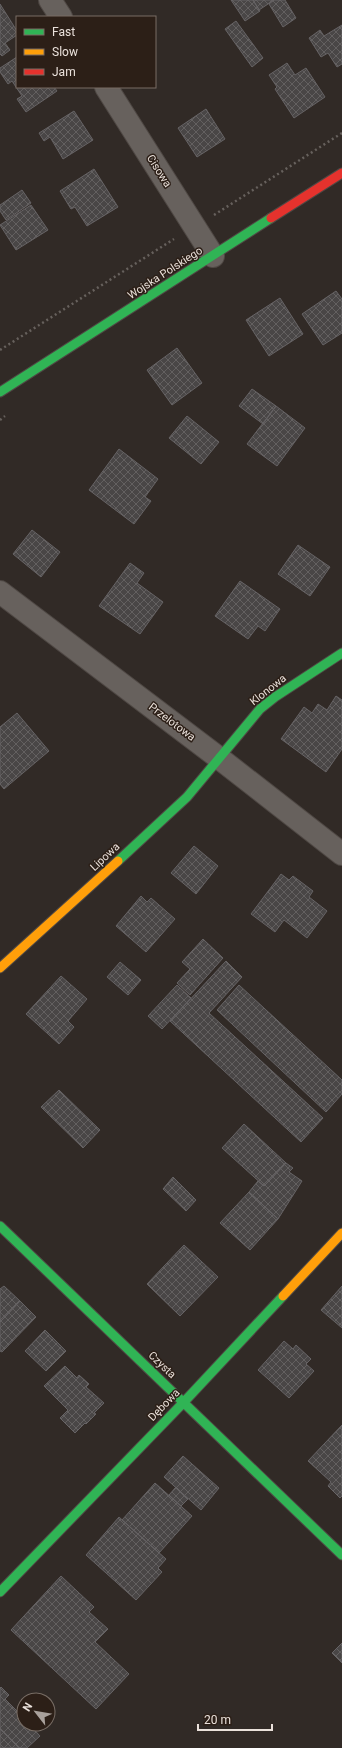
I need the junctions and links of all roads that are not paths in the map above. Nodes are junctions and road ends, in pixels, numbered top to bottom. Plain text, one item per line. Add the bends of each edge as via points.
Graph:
1 (50, 0) edge
2 (60, 16) edge
3 (107, 88) edge
4 (342, 173) edge
5 (213, 256) junction
6 (0, 392) edge
7 (0, 592) edge
8 (342, 653) edge
9 (219, 758) junction
10 (342, 854) edge
11 (0, 968) edge
12 (0, 1226) edge
13 (342, 1233) edge
14 (183, 1402) junction
15 (342, 1555) edge
16 (0, 1592) edge

1 - 2 street
3 - 5 street, Cisowa
4 - 5 street, Wojska Polskiego
5 - 6 street, Wojska Polskiego
7 - 9 street, Przelotowa
8 - 9 street, Klonowa via 260,709
9 - 10 street, Przelotowa
9 - 11 street, Lipowa via 187,797
12 - 14 street, Czysta
13 - 14 street, Dębowa
14 - 15 street, Czysta
14 - 16 street, Dębowa

